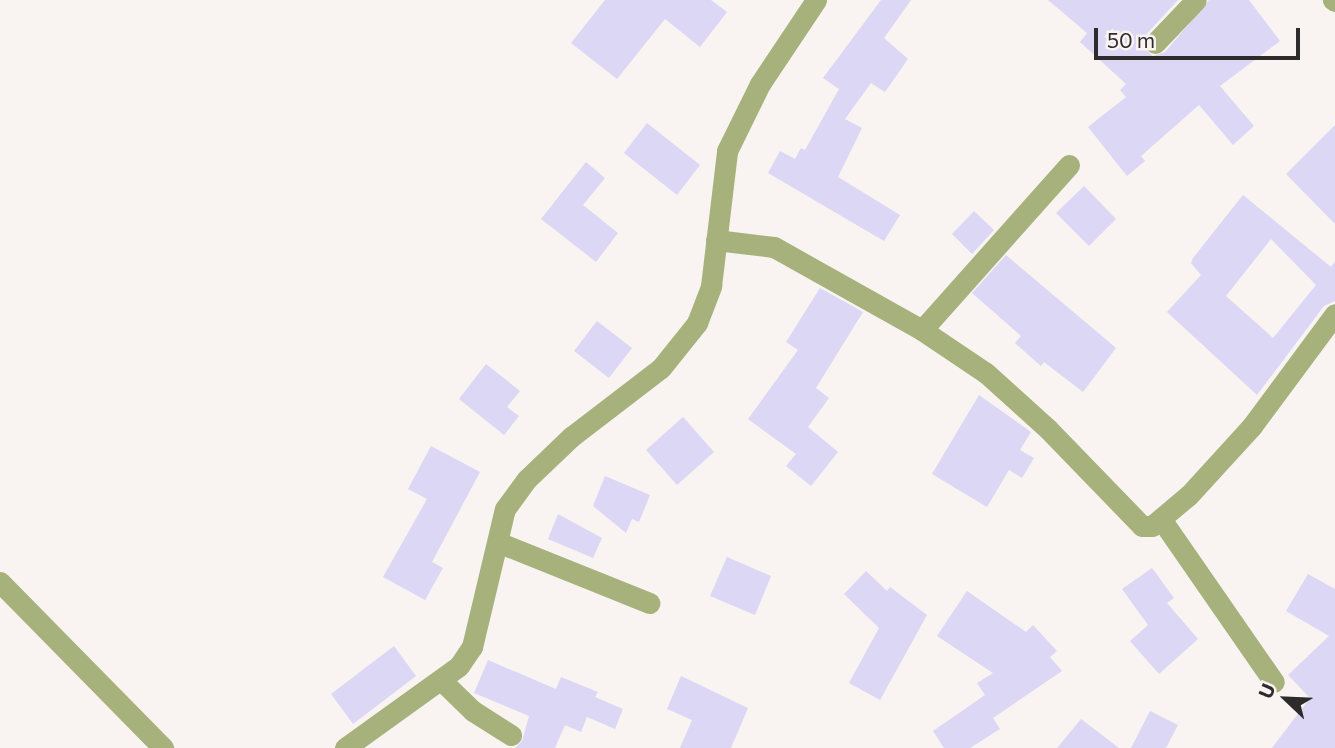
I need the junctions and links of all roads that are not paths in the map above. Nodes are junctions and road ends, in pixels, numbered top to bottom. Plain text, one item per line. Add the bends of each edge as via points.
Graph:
1 (816, 0) edge
2 (1196, 0) edge
3 (1155, 43) dead end
4 (1069, 165) dead end
5 (716, 240) junction
6 (1335, 314) edge
7 (922, 330) junction
8 (1161, 519) junction
9 (500, 543) junction
10 (0, 582) edge
11 (649, 603) dead end
12 (442, 681) junction
13 (1274, 682) dead end
14 (511, 735) dead end
15 (163, 748) edge
16 (345, 748) edge

1 - 5 street via 760,84 727,151
2 - 3 street
4 - 7 street
5 - 7 street via 774,247
5 - 9 street via 711,286 697,324 662,368 571,437 527,479 505,509
6 - 8 street via 1252,426
7 - 8 street via 986,373 1027,410 1130,519 1142,526
8 - 13 street
9 - 11 street
9 - 12 street via 472,647
10 - 15 street
12 - 14 street via 473,711
12 - 16 street via 398,706

